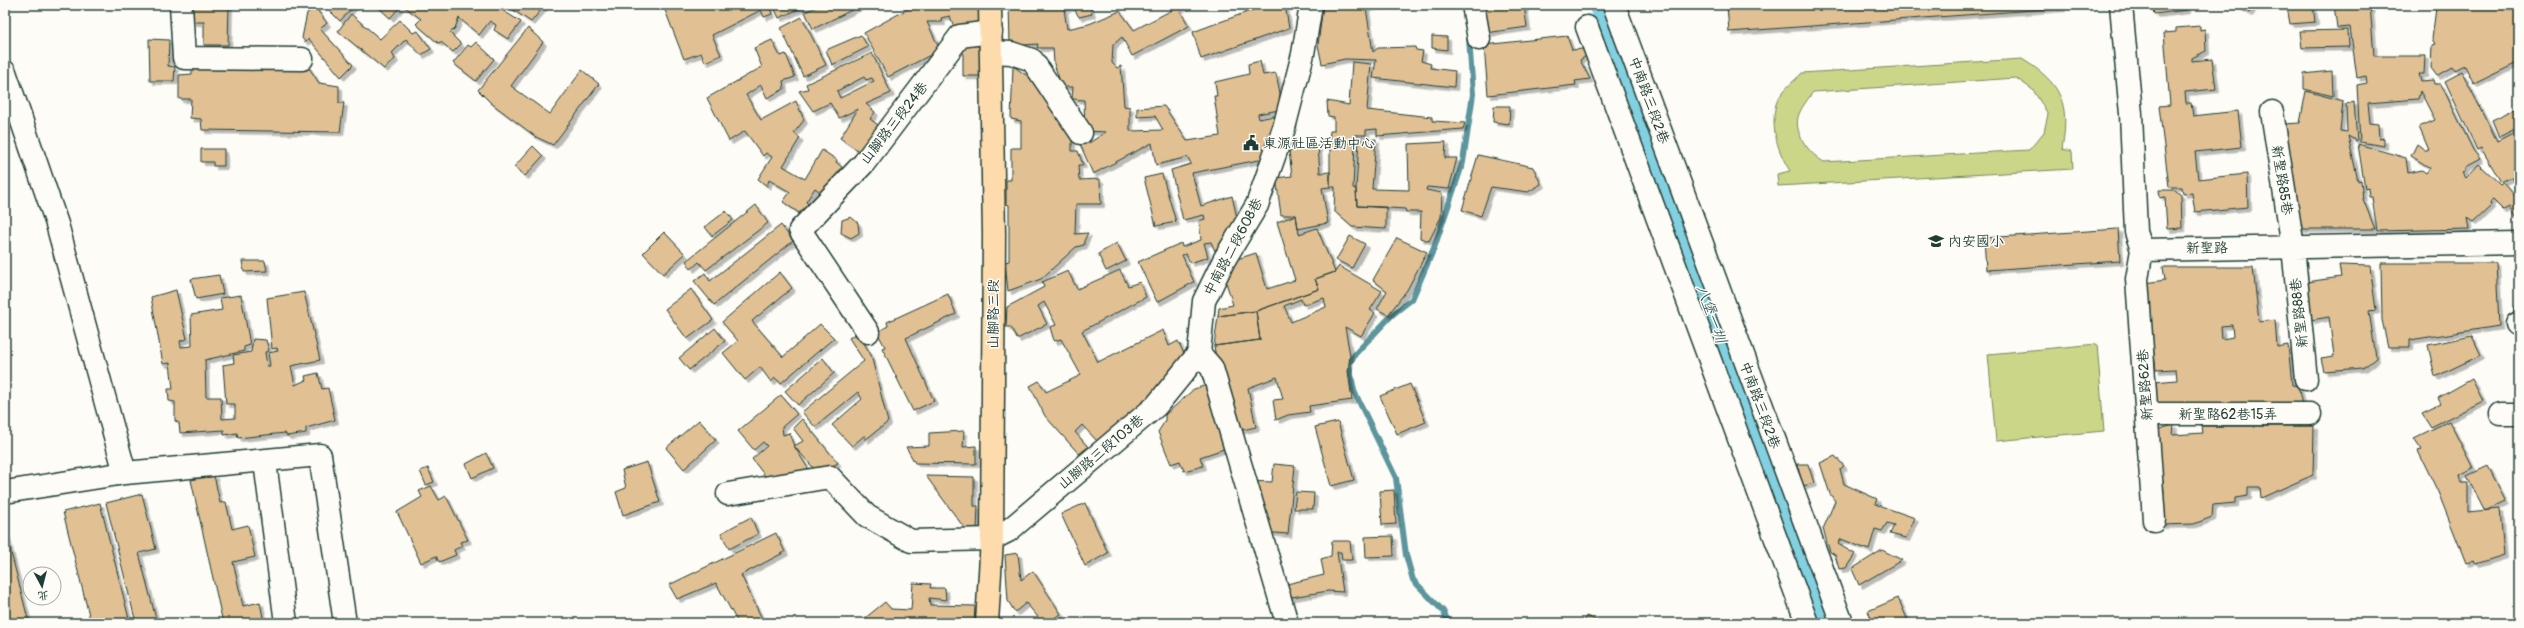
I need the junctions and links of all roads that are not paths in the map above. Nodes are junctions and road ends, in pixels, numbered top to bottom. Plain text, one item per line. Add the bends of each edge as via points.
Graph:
1 (181, 5) edge
2 (990, 5) edge
3 (1311, 5) edge
4 (1473, 5) edge
5 (1614, 5) edge
6 (2121, 5) edge
7 (1587, 27) dead end
8 (1479, 39) dead end
9 (992, 42) junction
10 (302, 59) dead end
11 (5, 72) edge
12 (2272, 112) dead end
13 (1082, 133) dead end
14 (2519, 243) edge
15 (2293, 247) junction
16 (2142, 250) junction
17 (868, 332) dead end
18 (1199, 353) junction
19 (2306, 379) dead end
20 (2147, 414) junction
21 (2310, 414) dead end
22 (265, 462) junction
23 (125, 473) junction
24 (5, 492) edge
25 (728, 494) dead end
26 (2154, 520) dead end
27 (992, 539) junction
28 (286, 623) edge
29 (345, 623) edge
30 (987, 623) edge
31 (1287, 623) edge
32 (1807, 623) edge
33 (1842, 623) edge

1 - 10 street via 184,58
2 - 9 main road, 山腳路三段
3 - 18 street, 中南路二段608巷 via 1304,54 1284,128 1257,205 1224,260 1204,301
4 - 8 street
5 - 33 street, 中南路三段2巷
6 - 16 street via 2131,114 2136,232
7 - 32 street
9 - 13 street, 山腳路三段24巷 via 1011,53 1032,60
9 - 17 street, 山腳路三段24巷 via 960,36 864,163 800,230
9 - 27 main road, 山腳路三段
11 - 23 street via 57,224
12 - 15 street, 新聖路85巷
14 - 15 street, 新聖路
15 - 16 street, 新聖路
15 - 19 street, 新聖路88巷
16 - 20 street, 新聖路62巷 via 2137,279
18 - 27 street, 山腳路三段103巷 via 1156,406 1008,531
18 - 31 street via 1212,368
20 - 21 street, 新聖路62巷15弄
20 - 26 street, 新聖路62巷
22 - 23 street
22 - 28 street
22 - 29 street via 320,455
23 - 24 street
25 - 27 street via 830,477 867,516 911,541
27 - 30 main road, 山腳路三段

